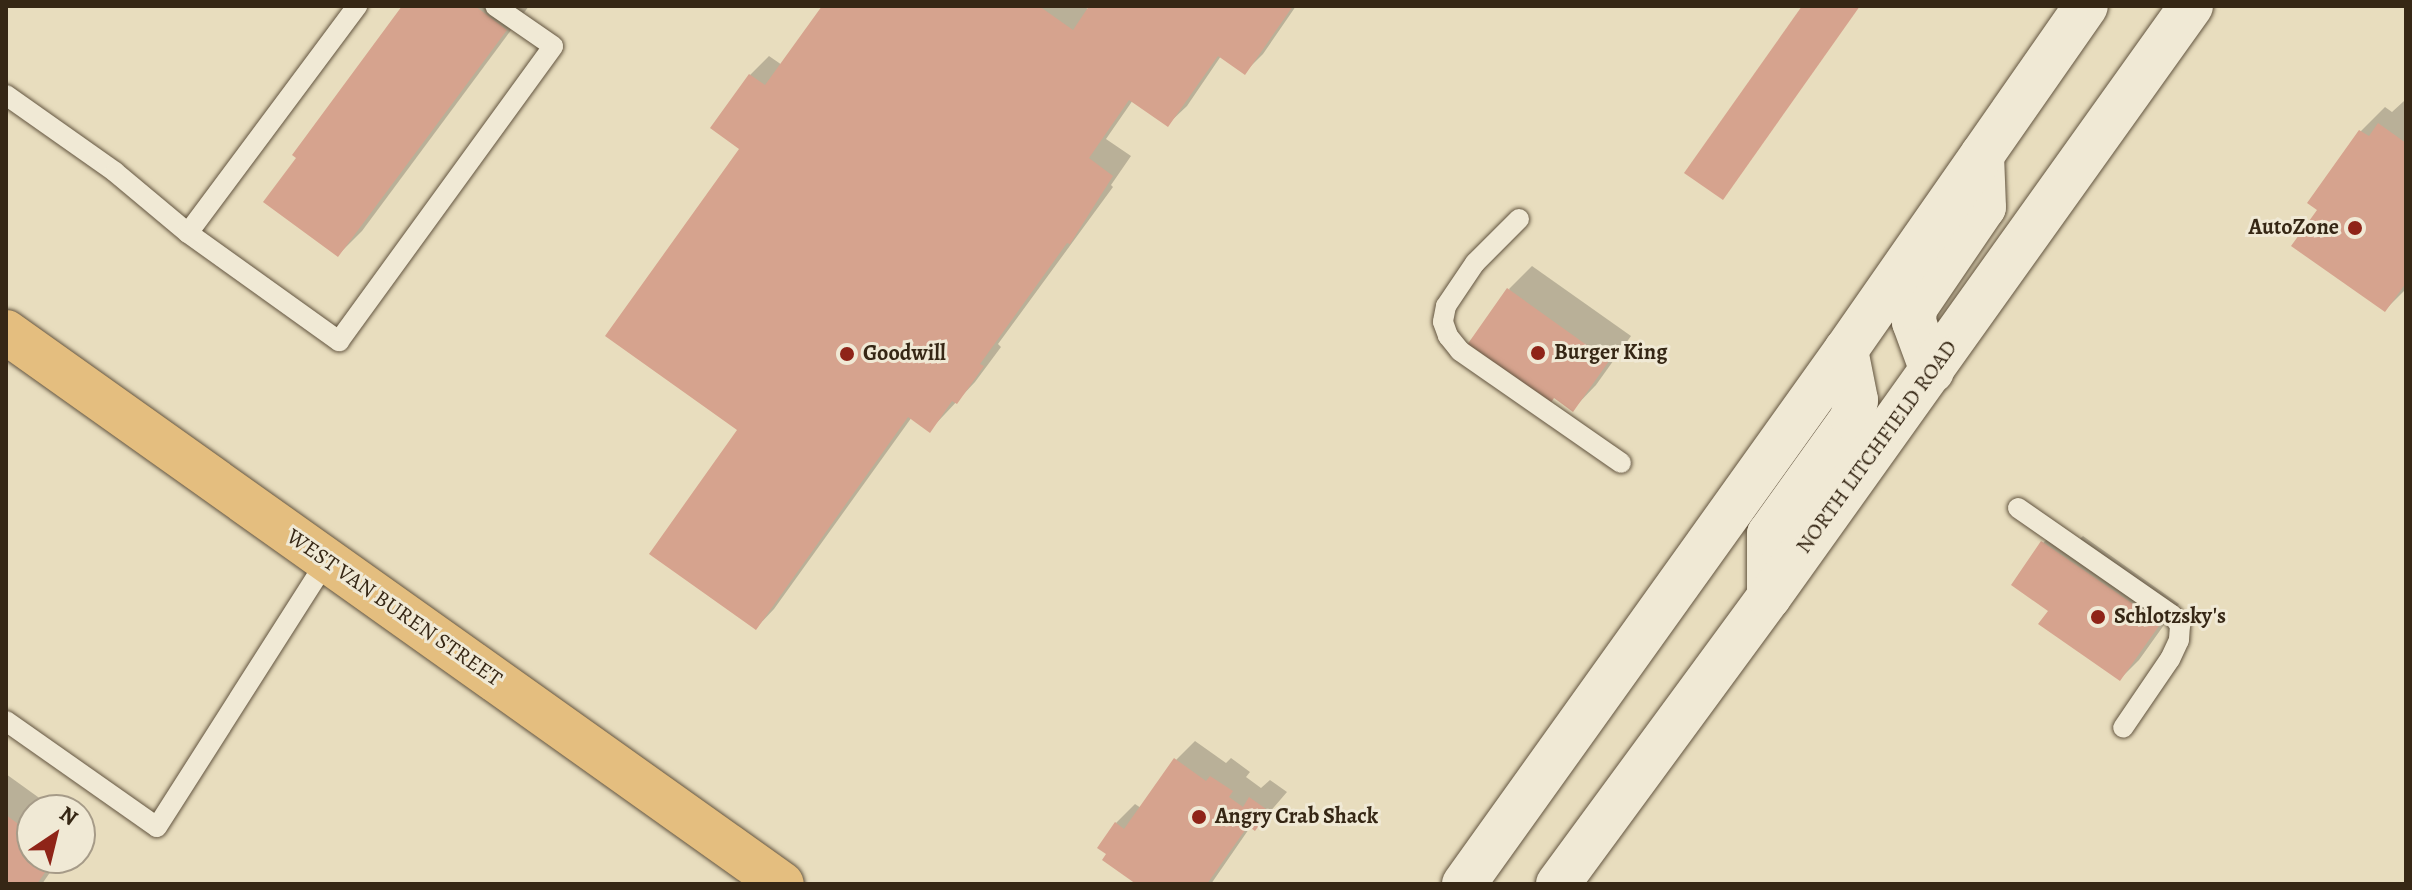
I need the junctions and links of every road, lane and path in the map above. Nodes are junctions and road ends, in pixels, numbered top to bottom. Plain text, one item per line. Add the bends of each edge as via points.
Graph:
1 (357, 6) edge
2 (495, 6) edge
3 (2086, 6) edge
4 (2191, 6) edge
5 (6, 95) edge
6 (1982, 155) junction
7 (1519, 219) dead end
8 (188, 233) junction
9 (6, 332) edge
10 (1846, 350) junction
11 (1932, 371) junction
12 (1621, 463) dead end
13 (2018, 508) dead end
14 (327, 560) junction
15 (1769, 597) junction
16 (6, 721) edge
17 (2123, 728) dead end
18 (782, 884) edge
19 (1464, 884) edge
20 (1558, 884) edge

1 - 8 lane
2 - 8 lane via 553,46 339,341
3 - 6 main road
4 - 11 main road, NORTH LITCHFIELD ROAD
5 - 8 lane via 115,172
6 - 10 main road
6 - 11 main road via 1984,207 1915,308 1914,322
7 - 12 lane via 1475,263 1446,306 1443,322 1448,336 1460,351
9 - 14 main road, WEST VAN BUREN STREET
10 - 15 main road via 1856,400 1852,418 1769,534
10 - 19 main road
11 - 15 main road, NORTH LITCHFIELD ROAD
13 - 17 lane via 2180,625 2170,659
14 - 16 lane via 157,827
14 - 18 main road, WEST VAN BUREN STREET
15 - 20 main road, NORTH LITCHFIELD ROAD

